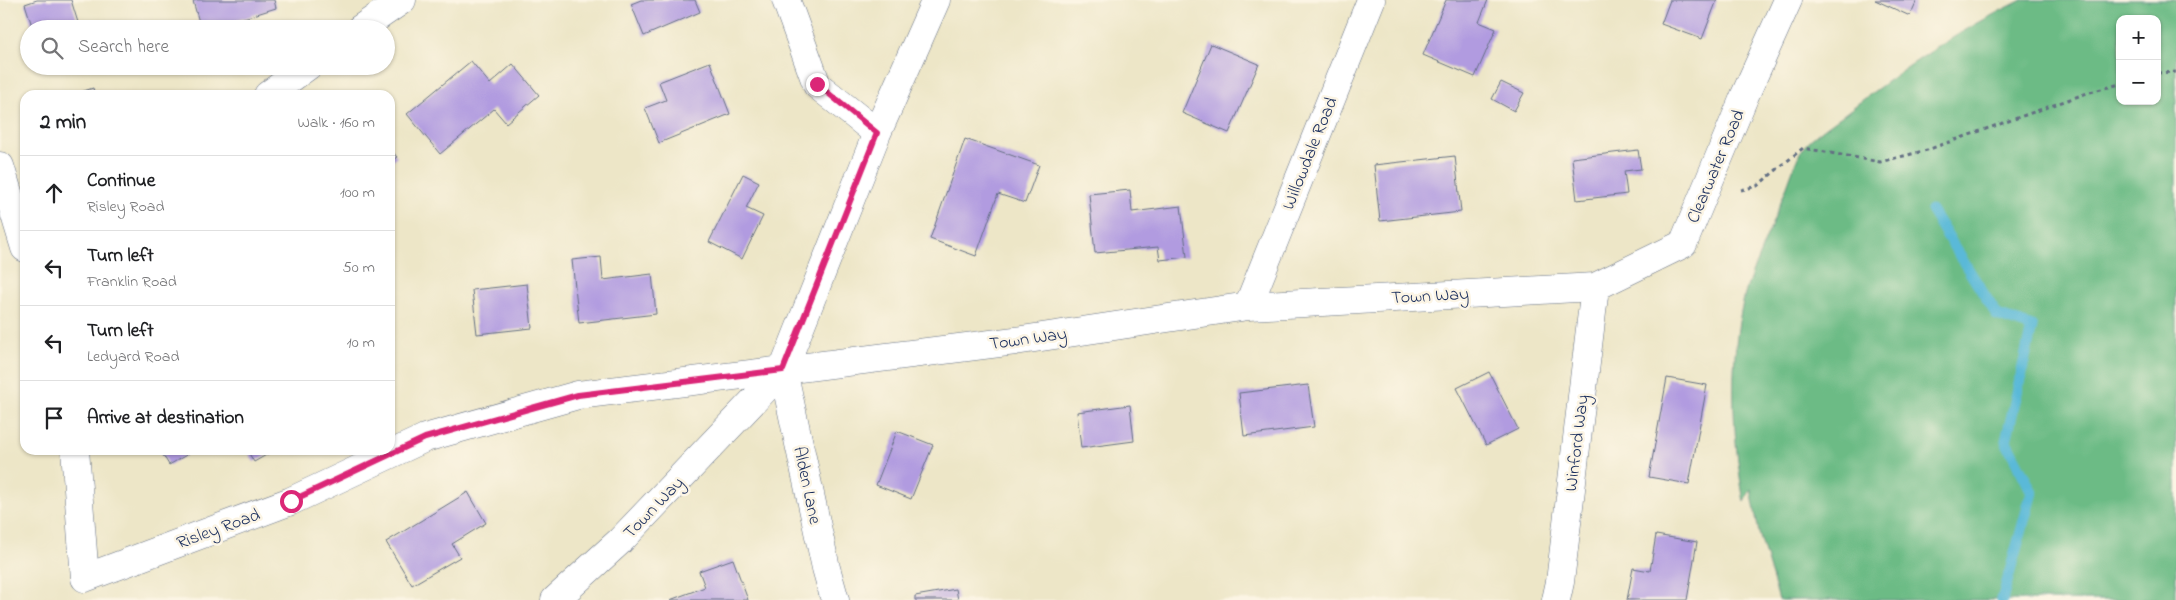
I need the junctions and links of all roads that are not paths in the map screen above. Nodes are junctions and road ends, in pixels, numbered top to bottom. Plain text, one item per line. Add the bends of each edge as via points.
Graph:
1 (402, 0) edge
2 (786, 0) edge
3 (936, 0) edge
4 (1370, 0) edge
5 (1788, 0) edge
6 (366, 16) edge
7 (296, 75) edge
8 (275, 90) edge
9 (877, 133) junction
10 (0, 166) edge
11 (20, 232) edge
12 (1595, 287) junction
13 (1248, 306) junction
14 (783, 370) junction
15 (395, 452) edge
16 (75, 455) edge
17 (389, 455) edge
18 (555, 600) edge
19 (835, 600) edge
20 (1556, 600) edge

1 - 6 street
2 - 9 street via 817,84
3 - 9 street
4 - 13 street, Willowdale Road
5 - 12 street, Clearwater Road via 1683,244
7 - 8 street
9 - 14 street
10 - 11 street
12 - 13 street, Town Way
12 - 20 street, Winford Way
13 - 14 street, Town Way via 1015,341
14 - 15 street, Risley Road via 578,395 425,438
14 - 18 street, Town Way via 621,540
14 - 19 street, Alden Lane
16 - 17 street, Risley Road via 84,578 291,501

